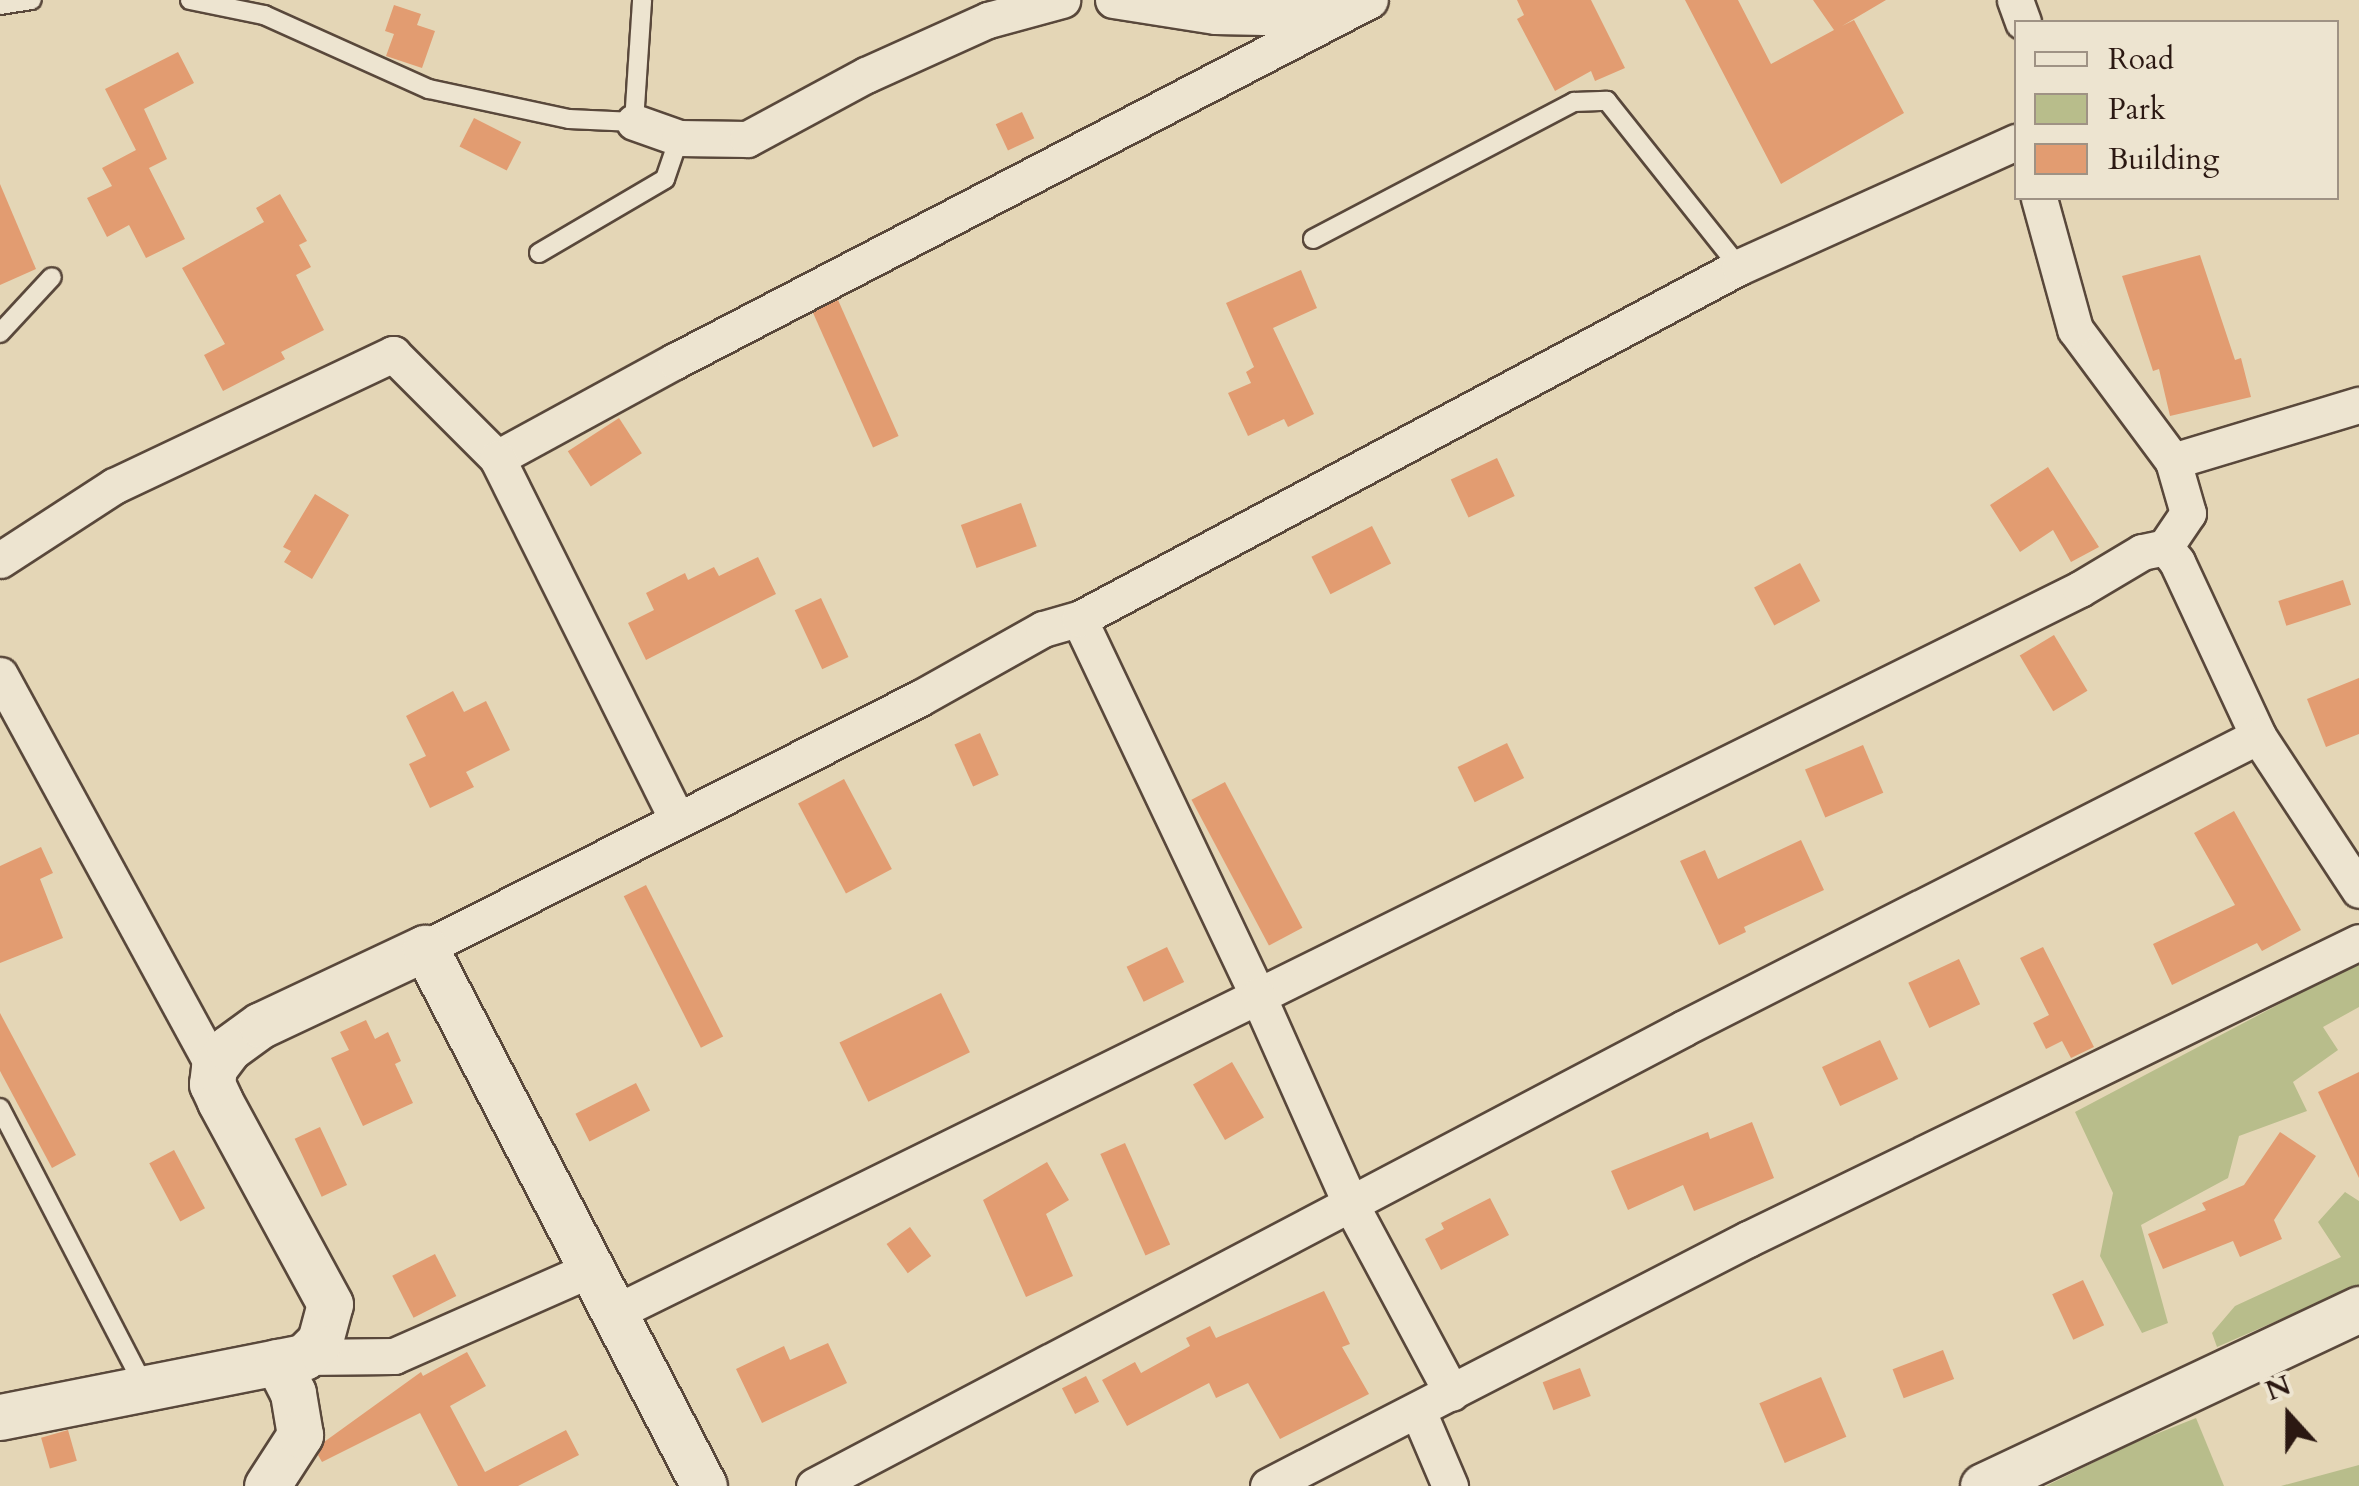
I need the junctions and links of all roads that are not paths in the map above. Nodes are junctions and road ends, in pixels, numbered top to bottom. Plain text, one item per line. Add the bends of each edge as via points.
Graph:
1 (32, 0) edge
2 (190, 0) edge
3 (642, 0) edge
4 (1062, 0) edge
5 (1113, 0) edge
6 (1368, 0) edge
7 (0, 5) edge
8 (634, 122) junction
9 (679, 138) junction
10 (2014, 143) edge
11 (2040, 200) edge
12 (1313, 239) dead end
13 (539, 253) dead end
14 (1740, 267) junction
15 (52, 277) dead end
16 (0, 333) edge
17 (2359, 404) edge
18 (496, 458) junction
19 (2173, 461) junction
20 (2165, 547) junction
21 (0, 560) edge
22 (1078, 619) junction
23 (0, 675) edge
24 (2258, 736) junction
25 (677, 818) junction
26 (2359, 890) edge
27 (2359, 942) edge
28 (425, 948) junction
29 (1258, 996) junction
30 (214, 1068) junction
31 (0, 1108) edge
32 (1351, 1205) junction
33 (588, 1270) junction
34 (2359, 1309) edge
35 (612, 1314) junction
36 (290, 1360) junction
37 (144, 1386) junction
38 (1452, 1393) junction
39 (1418, 1411) junction
40 (0, 1417) edge
41 (267, 1486) edge
42 (704, 1486) edge
43 (814, 1486) edge
44 (1268, 1486) edge
45 (1450, 1486) edge
46 (1983, 1486) edge

1 - 7 lane
2 - 8 lane via 264,15 429,89 569,118
3 - 8 lane
4 - 9 street via 988,20 866,75 747,140
5 - 6 street via 1264,17
6 - 18 street
8 - 9 street
9 - 13 lane via 665,179
10 - 14 street
11 - 19 street via 2075,328
12 - 14 lane via 1574,102 1607,101
14 - 22 street
15 - 16 lane
17 - 19 street
18 - 21 street via 393,354 114,486
18 - 25 street
19 - 20 street via 2188,513
20 - 24 street
20 - 29 street via 2142,552 2080,589
22 - 25 street via 1044,629
22 - 29 street
23 - 30 street
24 - 26 street
24 - 32 street
25 - 28 street
27 - 38 street via 1748,1239
28 - 30 street via 261,1025
28 - 33 street
29 - 32 street
29 - 35 street
30 - 36 street via 212,1084 330,1304 320,1341
31 - 37 lane
32 - 38 street
32 - 43 street
33 - 35 street
33 - 36 street via 394,1356
34 - 46 street
35 - 42 street
36 - 37 street
36 - 41 street via 300,1436
37 - 40 street
38 - 39 street
39 - 44 street
39 - 45 street

